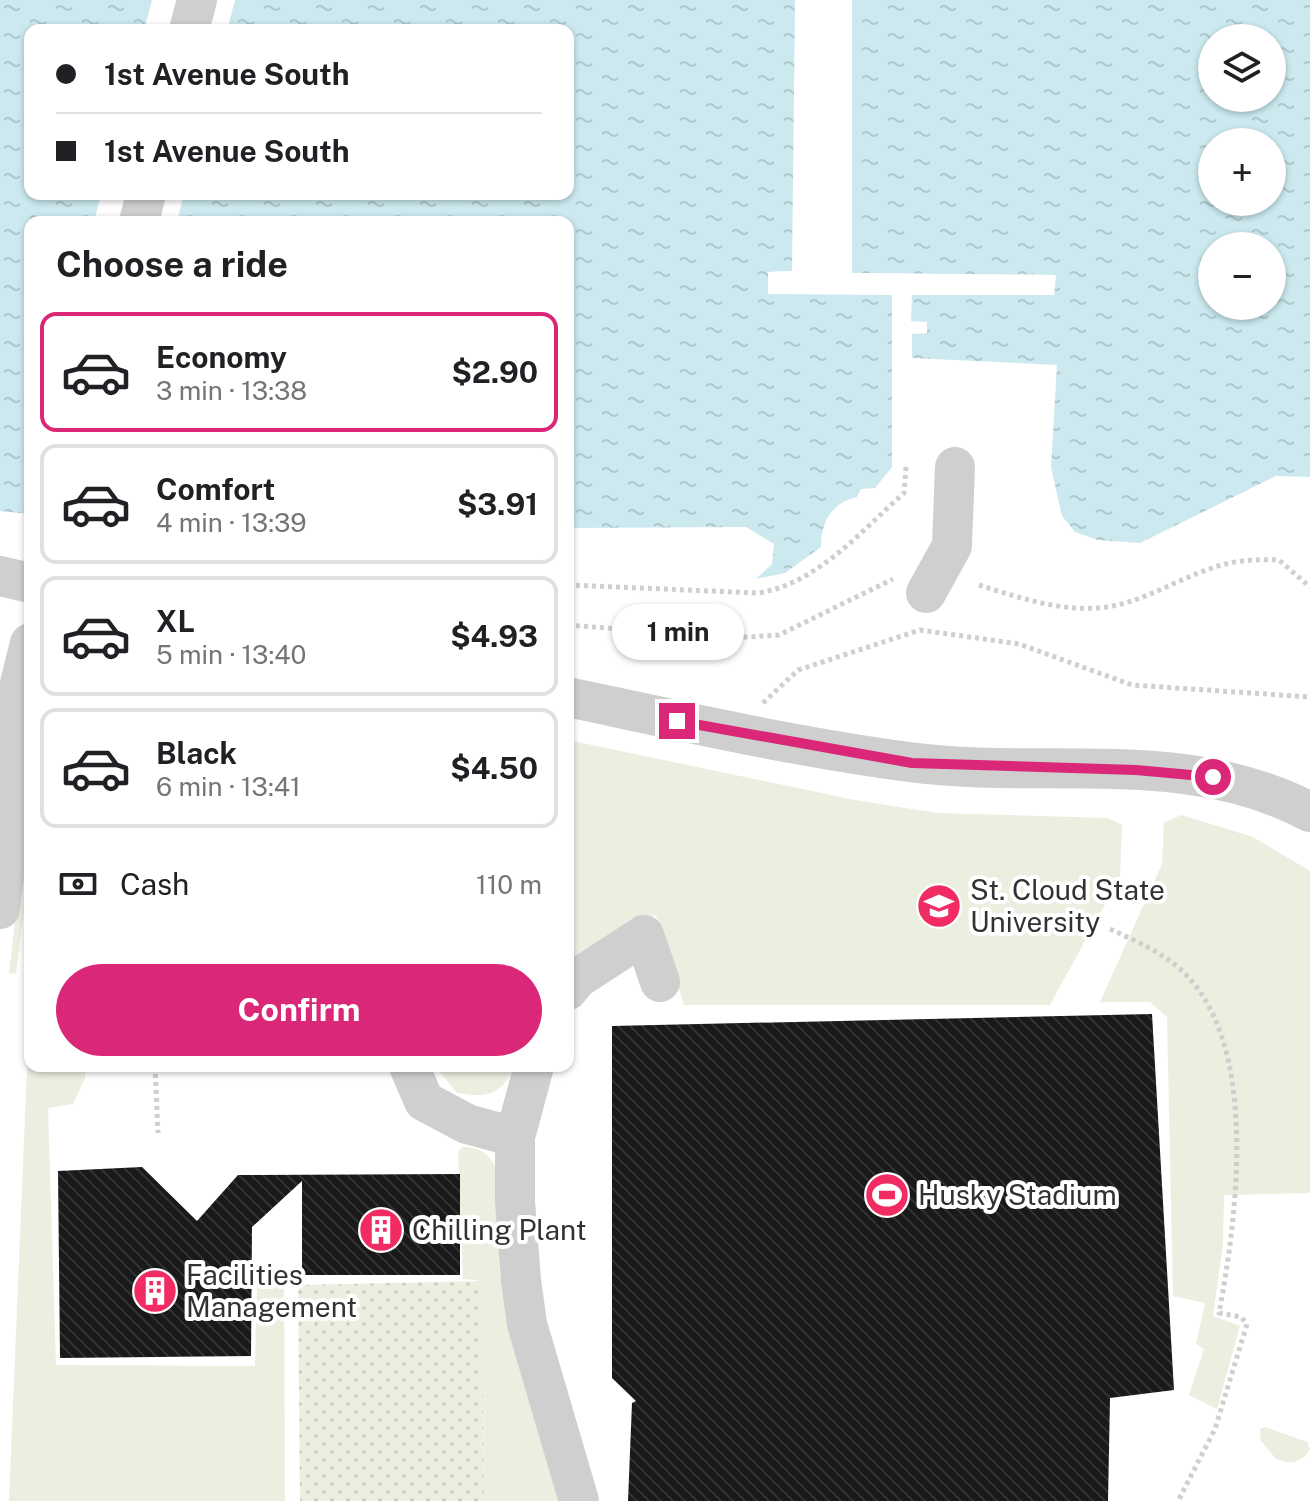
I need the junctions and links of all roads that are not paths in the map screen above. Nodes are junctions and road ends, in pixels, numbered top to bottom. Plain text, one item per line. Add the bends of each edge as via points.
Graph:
1 (197, 0) edge
2 (191, 24) edge
3 (955, 467) dead end
4 (0, 576) edge
5 (24, 582) edge
6 (912, 585) road end
7 (24, 669) edge
8 (574, 698) edge
9 (15, 707) junction
10 (0, 761) edge
11 (1310, 812) edge
12 (0, 909) edge
13 (660, 982) dead end
14 (574, 983) edge
15 (412, 1072) edge
16 (532, 1072) edge
17 (515, 1137) junction
18 (579, 1501) edge

1 - 2 street
3 - 6 street via 952,546
4 - 5 street
7 - 9 street
8 - 11 street via 912,763 1180,772 1242,783
9 - 10 street
9 - 12 street
13 - 14 street via 644,935
15 - 17 street via 424,1101 467,1124
16 - 17 street
17 - 18 street via 515,1201 527,1324

